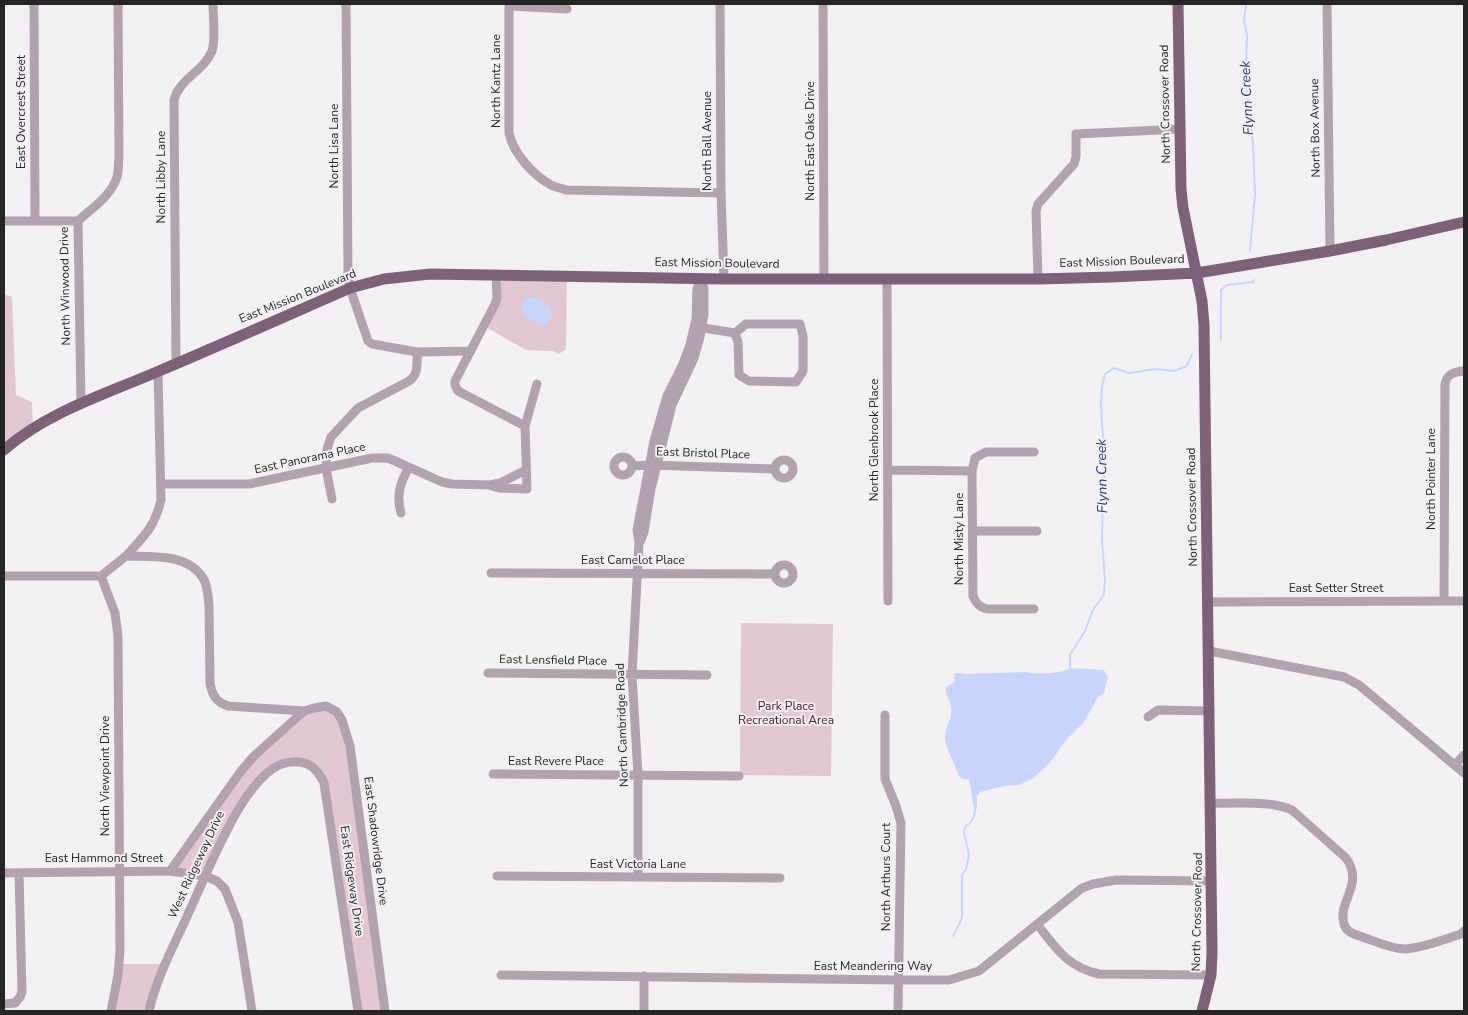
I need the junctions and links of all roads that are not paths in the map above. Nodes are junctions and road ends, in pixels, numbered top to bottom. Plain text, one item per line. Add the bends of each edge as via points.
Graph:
1 (34, 4) edge
2 (118, 4) edge
3 (213, 4) edge
4 (346, 4) edge
5 (720, 4) edge
6 (823, 4) edge
7 (1178, 4) edge
8 (1327, 4) edge
9 (510, 5) edge
10 (568, 8) dead end
11 (1180, 129) junction
12 (720, 193) junction
13 (35, 220) junction
14 (4, 221) edge
15 (78, 221) junction
16 (1464, 222) edge
17 (1330, 251) junction
18 (1197, 272) junction
19 (496, 274) junction
20 (701, 278) junction
21 (824, 278) junction
22 (724, 279) junction
23 (887, 279) junction
24 (1038, 279) junction
25 (350, 288) junction
26 (698, 327) junction
27 (735, 333) junction
28 (417, 352) junction
29 (471, 352) junction
30 (176, 364) junction
31 (1464, 371) edge
32 (158, 372) junction
33 (537, 384) dead end
34 (81, 404) junction
35 (525, 426) junction
36 (4, 450) edge
37 (1034, 452) dead end
38 (632, 466) dead end
39 (653, 466) junction
40 (410, 467) junction
41 (326, 468) junction
42 (774, 469) dead end
43 (526, 470) junction
44 (888, 470) junction
45 (972, 471) junction
46 (161, 484) junction
47 (489, 485) junction
48 (332, 499) dead end
49 (401, 513) dead end
50 (973, 531) junction
51 (1037, 531) dead end
52 (126, 556) junction
53 (491, 573) dead end
54 (637, 573) junction
55 (775, 574) dead end
56 (4, 576) edge
57 (101, 576) junction
58 (1444, 600) junction
59 (888, 601) dead end
60 (1464, 601) edge
61 (1208, 602) junction
62 (1034, 610) dead end
63 (1209, 651) junction
64 (488, 673) dead end
65 (707, 674) dead end
66 (632, 675) junction
67 (1210, 711) junction
68 (304, 712) junction
69 (885, 715) dead end
70 (1148, 717) dead end
71 (1464, 755) edge
72 (304, 763) joint
73 (1455, 765) junction
74 (1464, 773) edge
75 (493, 774) dead end
76 (638, 775) junction
77 (739, 776) dead end
78 (1211, 804) junction
79 (119, 871) junction
80 (170, 871) junction
81 (4, 873) edge
82 (19, 873) junction
83 (205, 876) junction
84 (497, 876) dead end
85 (638, 877) junction
86 (780, 878) dead end
87 (1212, 881) junction
88 (1036, 924) junction
89 (1464, 931) edge
90 (1211, 974) junction
91 (502, 975) dead end
92 (644, 976) junction
93 (899, 980) junction
94 (4, 1004) edge
95 (111, 1011) edge
96 (149, 1011) edge
97 (252, 1011) edge
98 (358, 1011) edge
99 (385, 1011) edge
100 (644, 1011) edge
101 (898, 1011) edge
102 (1202, 1011) edge

1 - 13 street, East Overcrest Street
2 - 15 street, North Winwood Drive via 117,176 112,189
3 - 30 street, North Libby Lane via 211,52 180,86 174,100
4 - 25 street, North Lisa Lane
5 - 12 street, North Ball Avenue
6 - 21 street, North East Oaks Drive
7 - 11 main road, North Crossover Road
8 - 17 street, North Box Avenue
9 - 10 street
9 - 12 street, North Kantz Lane via 510,141 519,157 539,176 566,190
11 - 18 main road, North Crossover Road via 1182,198
11 - 24 street via 1076,134 1074,164 1041,200 1036,211
12 - 22 street, North Ball Avenue
13 - 14 street
13 - 15 street
15 - 34 street, North Winwood Drive
16 - 17 main road, East Mission Boulevard
17 - 18 main road, East Mission Boulevard
18 - 24 main road, East Mission Boulevard
18 - 61 main road, North Crossover Road via 1204,325
19 - 20 main road, East Mission Boulevard
19 - 25 main road, East Mission Boulevard via 413,275
19 - 29 street via 497,298
20 - 22 main road, East Mission Boulevard
20 - 26 street, North Cambridge Road via 697,289
21 - 22 main road, East Mission Boulevard
21 - 23 main road, East Mission Boulevard
23 - 24 main road, East Mission Boulevard
23 - 44 street, North Glenbrook Place
25 - 28 street, North Lisa Lane via 368,341
25 - 30 main road, East Mission Boulevard
26 - 27 street
26 - 39 street, North Cambridge Road via 667,396 660,418
27 - 27 street via 746,324 800,324 802,371 796,382 749,381 739,375
28 - 29 street
28 - 41 street via 414,378 358,408 331,437
29 - 35 street via 456,381 456,389
30 - 32 main road, East Mission Boulevard
31 - 58 street, North Pointer Lane via 1449,375 1445,381
32 - 34 main road, East Mission Boulevard
32 - 46 street
33 - 35 street
34 - 36 main road, East Mission Boulevard via 33,428
35 - 43 street
37 - 45 street via 986,452 975,458
38 - 39 street, East Bristol Place
39 - 42 street, East Bristol Place
39 - 54 street, North Cambridge Road via 637,530 640,542
40 - 41 street, East Panorama Place via 381,458
40 - 47 street, East Panorama Place via 442,482
40 - 49 street via 399,489
41 - 46 street, East Panorama Place via 249,484
41 - 48 street
43 - 47 street, East Panorama Place
43 - 47 street, East Panorama Place via 527,489
44 - 45 street
44 - 59 street, North Glenbrook Place
45 - 50 street, North Misty Lane
46 - 52 street via 161,500 154,523
50 - 51 street
50 - 62 street, North Misty Lane via 973,596 978,605 987,610
52 - 57 street
52 - 68 street via 166,557 181,561 204,579 209,605 211,691 220,703
53 - 54 street, East Camelot Place
54 - 55 street, East Camelot Place
54 - 66 street, North Cambridge Road
56 - 57 street
57 - 79 street, North Viewpoint Drive via 115,613 118,636
58 - 60 street, East Setter Street
58 - 61 street, East Setter Street
61 - 63 main road, North Crossover Road
63 - 67 main road, North Crossover Road
63 - 73 street via 1344,677
64 - 66 street, East Lensfield Place
65 - 66 street, East Lensfield Place
66 - 76 street, North Cambridge Road
67 - 70 street via 1158,710
67 - 78 main road, North Crossover Road
68 - 80 street via 241,771
68 - 99 street, East Shadowridge Drive via 326,706 337,712 347,731
69 - 93 street, North Arthurs Court via 885,779 901,823
71 - 73 street
72 - 83 street, West Ridgeway Drive via 280,765 256,785 237,810
72 - 98 street, East Ridgeway Drive via 320,775 326,789
73 - 74 street
75 - 76 street, East Revere Place
76 - 77 street, East Revere Place
76 - 85 street, North Cambridge Road
78 - 87 main road, North Crossover Road
78 - 89 street via 1284,806 1346,858 1351,865 1353,881 1344,910 1344,924 1353,934 1405,949 1432,944
79 - 80 street, East Hammond Street
79 - 82 street, East Hammond Street
79 - 95 street, North Viewpoint Drive via 120,951
80 - 83 street, East Hammond Street
81 - 82 street, East Hammond Street
82 - 94 street via 22,992 15,1003
83 - 96 street, West Ridgeway Drive via 156,986
83 - 97 street via 225,889 235,913
84 - 85 street, East Victoria Lane
85 - 86 street, East Victoria Lane
87 - 88 street, East Meandering Way via 1116,880 1093,884 1082,888
87 - 90 main road, North Crossover Road
88 - 90 street via 1064,957 1089,972
88 - 93 street, East Meandering Way via 979,971 949,980
90 - 102 main road, North Crossover Road
91 - 92 street, East Meandering Way
92 - 93 street, East Meandering Way
92 - 100 street
93 - 101 street, North Arthurs Court

